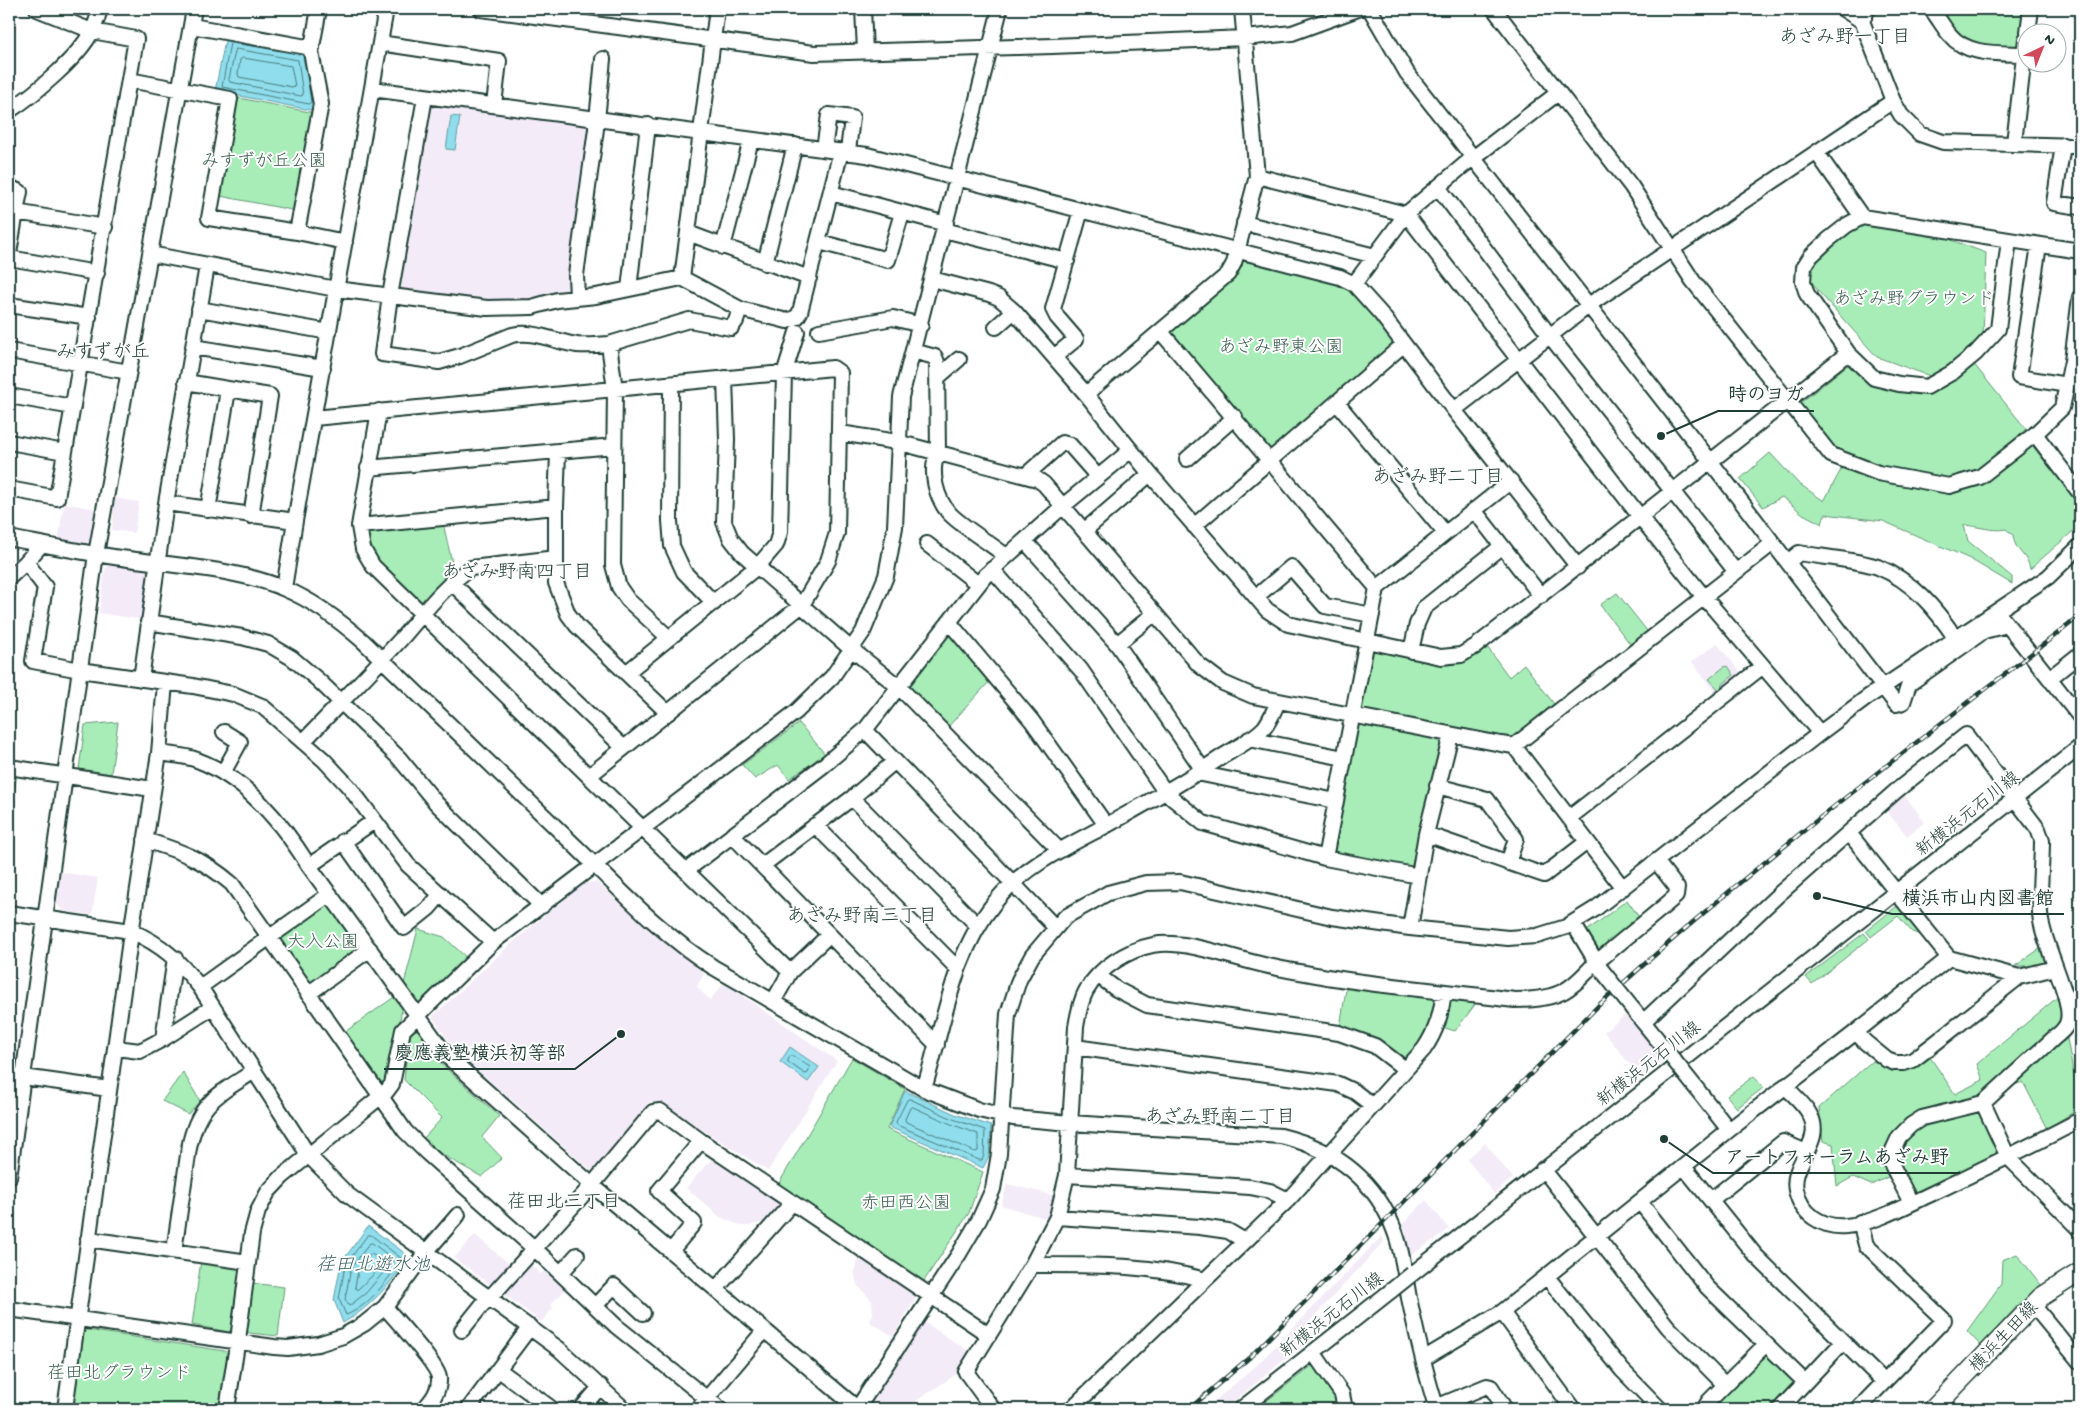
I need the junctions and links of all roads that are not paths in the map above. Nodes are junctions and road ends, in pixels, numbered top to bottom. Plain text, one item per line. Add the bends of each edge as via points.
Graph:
1 (37, 9) edge
2 (100, 9) edge
3 (194, 9) edge
4 (319, 9) edge
5 (386, 9) edge
6 (481, 9) edge
7 (717, 9) edge
8 (863, 9) edge
9 (1000, 9) edge
10 (1242, 9) edge
11 (1358, 9) edge
12 (1370, 9) edge
13 (1494, 9) edge
14 (1843, 9) edge
15 (1931, 9) edge
16 (2032, 9) edge
17 (550, 13) edge
18 (1865, 15) edge
19 (2030, 22) edge
20 (192, 26) junction
21 (92, 31) junction
22 (1245, 38) junction
23 (713, 40) junction
24 (380, 44) junction
25 (312, 48) junction
26 (990, 48) junction
27 (865, 51) junction
28 (2016, 53) edge
29 (603, 60) dead end
30 (2022, 72) edge
31 (129, 80) junction
32 (372, 88) junction
33 (178, 89) junction
34 (1558, 93) junction
35 (425, 97) junction
36 (1893, 101) junction
37 (494, 104) junction
38 (9, 111) edge
39 (596, 120) junction
40 (648, 126) junction
41 (700, 132) junction
42 (751, 140) junction
43 (2014, 143) junction
44 (795, 145) junction
45 (2062, 145) junction
46 (2080, 146) edge
47 (824, 149) junction
48 (844, 151) junction
49 (1817, 153) junction
50 (1473, 158) junction
51 (1256, 176) junction
52 (957, 178) junction
53 (9, 187) edge
54 (1438, 187) junction
55 (831, 193) junction
56 (2080, 207) edge
57 (1081, 210) junction
58 (16, 212) junction
59 (902, 212) junction
60 (1406, 214) junction
61 (1862, 217) junction
62 (1244, 223) junction
63 (104, 227) junction
64 (945, 227) junction
65 (298, 232) junction
66 (688, 233) junction
67 (2009, 240) junction
68 (345, 242) junction
69 (819, 242) junction
70 (2039, 245) junction
71 (723, 247) junction
72 (1672, 249) junction
73 (1237, 251) junction
74 (2080, 251) edge
75 (9, 253) edge
76 (150, 254) junction
77 (1375, 256) junction
78 (9, 258) edge
79 (1067, 261) junction
80 (765, 263) junction
81 (207, 266) junction
82 (96, 273) junction
83 (682, 278) junction
84 (809, 278) junction
85 (932, 279) junction
86 (1354, 284) junction
87 (336, 289) junction
88 (629, 289) junction
89 (390, 296) junction
90 (576, 297) junction
91 (2080, 297) edge
92 (9, 305) edge
93 (1587, 306) junction
94 (199, 309) junction
95 (740, 309) junction
96 (1014, 311) junction
97 (89, 317) junction
98 (921, 325) junction
99 (996, 327) dead end
100 (819, 331) dead end
101 (329, 332) junction
102 (797, 332) dead end
103 (1161, 332) junction
104 (1550, 336) junction
105 (609, 344) junction
106 (1404, 346) junction
107 (193, 347) junction
108 (9, 351) edge
109 (913, 351) junction
110 (1848, 353) junction
111 (1054, 357) junction
112 (959, 359) dead end
113 (1518, 360) junction
114 (81, 364) junction
115 (323, 368) junction
116 (130, 372) junction
117 (784, 374) junction
118 (725, 378) junction
119 (937, 378) junction
120 (186, 382) junction
121 (671, 384) junction
122 (2067, 385) junction
123 (228, 390) junction
124 (615, 390) junction
125 (1086, 394) junction
126 (9, 396) edge
127 (1787, 402) junction
128 (1337, 403) junction
129 (73, 407) junction
130 (1454, 410) junction
131 (379, 411) junction
132 (1235, 417) junction
133 (314, 418) junction
134 (840, 433) junction
135 (2035, 434) junction
136 (9, 442) edge
137 (897, 442) junction
138 (614, 446) junction
139 (1131, 450) junction
140 (65, 452) junction
141 (558, 452) junction
142 (938, 452) junction
143 (1187, 459) dead end
144 (1269, 461) junction
145 (1710, 462) junction
146 (368, 468) junction
147 (1150, 474) junction
148 (1026, 475) junction
149 (1098, 477) junction
150 (1510, 481) junction
151 (9, 489) edge
152 (1673, 492) junction
153 (2080, 493) edge
154 (166, 504) junction
155 (1063, 506) junction
156 (556, 507) junction
157 (208, 510) junction
158 (1474, 510) junction
159 (251, 516) junction
160 (1641, 518) junction
161 (295, 521) junction
162 (359, 526) junction
163 (1194, 526) junction
164 (1084, 531) junction
165 (1445, 533) junction
166 (9, 538) edge
167 (1025, 541) junction
168 (1773, 543) junction
169 (42, 544) junction
170 (927, 544) dead end
171 (1502, 546) junction
172 (2080, 546) edge
173 (96, 554) junction
174 (1006, 556) junction
175 (556, 558) junction
176 (26, 562) junction
177 (1788, 562) junction
178 (157, 563) junction
179 (758, 566) junction
180 (1578, 567) junction
181 (992, 569) junction
182 (1736, 572) junction
183 (9, 578) edge
184 (451, 582) junction
185 (978, 584) junction
186 (284, 588) junction
187 (1377, 588) junction
188 (1541, 596) junction
189 (1256, 597) junction
190 (1704, 597) junction
191 (714, 603) junction
192 (802, 605) junction
193 (1998, 611) junction
194 (1154, 614) junction
195 (423, 615) junction
196 (1372, 615) junction
197 (148, 622) junction
198 (949, 622) junction
199 (2007, 624) junction
200 (668, 638) junction
201 (1956, 639) junction
202 (1366, 642) junction
203 (1117, 644) junction
204 (851, 649) junction
205 (1411, 651) junction
206 (2080, 654) edge
207 (382, 659) junction
208 (1763, 666) junction
209 (80, 670) junction
210 (626, 673) junction
211 (2050, 678) junction
212 (141, 679) junction
213 (165, 683) junction
214 (899, 687) junction
215 (1885, 687) junction
216 (341, 702) junction
217 (1278, 702) junction
218 (668, 713) junction
219 (1353, 716) junction
220 (2080, 717) edge
221 (865, 730) junction
222 (224, 732) dead end
223 (1820, 733) junction
224 (1451, 735) junction
225 (1249, 739) junction
226 (303, 742) junction
227 (1514, 746) junction
228 (2080, 747) edge
229 (624, 748) junction
230 (159, 753) junction
231 (1344, 758) junction
232 (894, 762) junction
233 (9, 768) edge
234 (1200, 772) junction
235 (223, 773) junction
236 (66, 776) junction
237 (589, 776) junction
238 (1437, 786) junction
239 (152, 789) junction
240 (1166, 793) junction
241 (852, 798) junction
242 (2014, 798) junction
243 (1336, 801) junction
244 (1569, 818) junction
245 (374, 821) junction
246 (815, 825) junction
247 (1106, 825) junction
248 (643, 828) junction
249 (1849, 833) junction
250 (1426, 834) junction
251 (732, 835) junction
252 (145, 840) junction
253 (343, 841) junction
254 (1587, 842) junction
255 (1059, 850) junction
256 (1325, 858) junction
257 (1656, 861) junction
258 (1508, 863) junction
259 (595, 865) junction
260 (763, 865) junction
261 (309, 866) junction
262 (687, 870) junction
263 (1419, 876) junction
264 (1013, 882) junction
265 (1622, 888) junction
266 (1896, 892) junction
267 (330, 894) junction
268 (441, 894) junction
269 (542, 906) junction
270 (9, 913) edge
271 (46, 918) junction
272 (1573, 923) junction
273 (978, 926) junction
274 (1055, 928) junction
275 (1410, 928) junction
276 (132, 931) junction
277 (829, 935) junction
278 (270, 938) junction
279 (493, 942) junction
280 (370, 949) junction
281 (175, 958) junction
282 (1949, 958) junction
283 (1599, 965) junction
284 (2055, 968) junction
285 (958, 969) junction
286 (790, 972) junction
287 (1099, 976) junction
288 (2019, 977) junction
289 (200, 987) junction
290 (1444, 992) junction
291 (308, 994) junction
292 (773, 1002) junction
293 (213, 1007) junction
294 (417, 1015) junction
295 (1643, 1022) junction
296 (1856, 1032) junction
297 (163, 1039) junction
298 (937, 1045) junction
299 (1075, 1047) junction
300 (116, 1048) junction
301 (1405, 1069) junction
302 (254, 1071) junction
303 (9, 1075) edge
304 (23, 1077) junction
305 (1785, 1086) junction
306 (924, 1088) junction
307 (109, 1089) junction
308 (381, 1098) junction
309 (1983, 1103) junction
310 (1372, 1105) junction
311 (1000, 1115) junction
312 (2080, 1120) edge
313 (1070, 1123) junction
314 (1729, 1130) junction
315 (701, 1141) junction
316 (1806, 1152) junction
317 (1329, 1153) junction
318 (309, 1156) junction
319 (2008, 1157) junction
320 (1684, 1167) junction
321 (1544, 1170) junction
322 (1067, 1175) junction
323 (9, 1177) edge
324 (592, 1185) junction
325 (1288, 1200) junction
326 (1711, 1200) junction
327 (1640, 1202) junction
328 (792, 1203) junction
329 (1911, 1203) junction
330 (458, 1215) dead end
331 (1057, 1217) junction
332 (1860, 1222) junction
333 (2080, 1229) edge
334 (1596, 1236) junction
335 (88, 1239) junction
336 (1245, 1241) junction
337 (535, 1249) junction
338 (671, 1251) junction
339 (174, 1252) junction
340 (426, 1252) junction
341 (577, 1255) dead end
342 (248, 1262) junction
343 (1032, 1264) junction
344 (2080, 1272) edge
345 (561, 1273) junction
346 (1548, 1277) junction
347 (1205, 1280) junction
348 (716, 1289) junction
349 (930, 1296) junction
350 (490, 1297) junction
351 (2033, 1305) junction
352 (595, 1306) junction
353 (385, 1307) junction
354 (9, 1309) edge
355 (644, 1312) dead end
356 (1502, 1312) junction
357 (77, 1319) junction
358 (530, 1327) junction
359 (462, 1330) dead end
360 (764, 1330) junction
361 (989, 1335) junction
362 (237, 1342) junction
363 (1843, 1342) junction
364 (1765, 1345) junction
365 (1313, 1352) junction
366 (1423, 1358) junction
367 (2080, 1362) edge
368 (499, 1370) junction
369 (1805, 1382) junction
370 (1884, 1382) junction
371 (1725, 1385) junction
372 (601, 1386) junction
373 (702, 1404) edge
374 (1435, 1408) edge
375 (64, 1409) edge
376 (227, 1409) edge
377 (424, 1409) edge
378 (472, 1409) edge
379 (552, 1409) edge
380 (581, 1409) edge
381 (624, 1409) edge
382 (720, 1409) edge
383 (857, 1409) edge
384 (993, 1409) edge
385 (1071, 1409) edge
386 (1241, 1409) edge
387 (1346, 1409) edge
388 (1505, 1409) edge
389 (1573, 1409) edge
390 (1660, 1409) edge
391 (1704, 1409) edge
392 (1780, 1409) edge
393 (1858, 1409) edge
394 (1933, 1409) edge

1 - 21 street
2 - 21 street
3 - 20 street
4 - 25 street
5 - 24 street
6 - 17 street
7 - 23 street
8 - 27 street
9 - 26 street
10 - 22 street
11 - 22 street via 1292,33
12 - 50 street via 1407,73
13 - 34 street
14 - 18 street
15 - 28 street via 1950,35 1966,48
16 - 19 street
17 - 23 street
18 - 36 street
20 - 25 street
20 - 33 street
21 - 31 street via 136,39
21 - 38 street via 74,56
22 - 26 street
22 - 51 street
23 - 27 street via 814,53
23 - 41 street
24 - 32 street
24 - 37 street via 499,61
25 - 65 street via 321,104
26 - 27 street
26 - 52 street
29 - 39 street
30 - 43 street
31 - 33 street
31 - 63 street
32 - 35 street
32 - 68 street
33 - 65 street via 230,99 209,218
33 - 76 street
34 - 50 street
34 - 72 street via 1631,186
35 - 37 street
35 - 89 street
36 - 43 street via 1911,127 1933,140 1969,144
36 - 49 street
37 - 39 street
39 - 40 street
39 - 90 street
40 - 41 street
40 - 88 street
41 - 42 street
41 - 66 street
42 - 44 street
42 - 71 street
43 - 45 street
44 - 47 street
44 - 80 street
45 - 46 street
45 - 56 street via 2054,203
47 - 48 street
47 - 48 street via 829,114 852,118
48 - 52 street
48 - 55 street
49 - 61 street
49 - 72 street
50 - 54 street
50 - 93 street
51 - 60 street
51 - 62 street
52 - 57 street
52 - 64 street
53 - 58 street via 20,192
54 - 60 street
54 - 104 street
55 - 59 street
55 - 69 street
57 - 73 street
57 - 79 street
58 - 63 street
58 - 75 street
59 - 64 street
59 - 69 street via 888,260
60 - 77 street
60 - 113 street
61 - 67 street
61 - 110 street via 1828,240 1804,267 1803,282 1807,294
62 - 73 street
62 - 77 street
63 - 82 street
64 - 79 street
64 - 85 street
65 - 68 street
66 - 71 street
66 - 83 street
67 - 70 street
67 - 110 street via 1998,329 1953,372 1927,387 1899,384 1874,378
68 - 87 street
69 - 84 street
70 - 74 street
70 - 122 street via 2018,377
71 - 80 street
72 - 93 street
72 - 127 street
73 - 86 street via 1340,277
73 - 103 street via 1228,274
76 - 81 street
76 - 116 street
77 - 86 street
78 - 82 street
79 - 111 street via 1053,309 1076,339
80 - 84 street
81 - 87 street
81 - 94 street
82 - 97 street
83 - 88 street
83 - 95 street
84 - 95 street via 797,317 787,321
85 - 96 street via 990,294
85 - 98 street
86 - 106 street
87 - 89 street
87 - 101 street
88 - 90 street
89 - 90 street via 487,308 532,307
89 - 105 street via 382,354 439,362 521,333 578,345
91 - 122 street
92 - 97 street
93 - 104 street
93 - 145 street
94 - 101 street
94 - 107 street
95 - 105 street via 731,328 689,320
96 - 99 street
96 - 111 street
97 - 114 street
98 - 100 street via 892,318
98 - 109 street
101 - 115 street
102 - 117 street
103 - 125 street
103 - 132 street
104 - 113 street
104 - 152 street
105 - 124 street
106 - 128 street
106 - 130 street
107 - 115 street
107 - 120 street
108 - 114 street
109 - 119 street via 935,357
109 - 137 street via 901,397
110 - 127 street
111 - 125 street
112 - 119 street
113 - 130 street
113 - 160 street
114 - 116 street
114 - 129 street
115 - 133 street
116 - 173 street
117 - 118 street
117 - 134 street via 833,368 840,372
117 - 179 street via 780,532 776,546
118 - 121 street
118 - 179 street via 724,522 731,539
119 - 142 street
120 - 123 street
120 - 154 street
121 - 124 street
121 - 191 street via 672,546 684,572
122 - 135 street via 2062,408
123 - 157 street
123 - 159 street via 270,396
124 - 131 street
124 - 138 street
125 - 139 street
126 - 129 street
127 - 135 street via 1831,455 1878,473 1949,486 1980,477
127 - 145 street
128 - 144 street
128 - 165 street
129 - 140 street
130 - 150 street
131 - 133 street
131 - 146 street
132 - 143 street
132 - 144 street
133 - 161 street
134 - 137 street
134 - 192 street via 837,532 828,561
135 - 153 street
136 - 140 street
137 - 142 street
137 - 204 street via 897,488 886,576 869,621
138 - 141 street
138 - 200 street via 612,544 619,587 628,600
139 - 147 street
139 - 149 street
140 - 151 street via 57,498
141 - 146 street
141 - 156 street
142 - 148 street
142 - 174 street via 933,474 950,513
144 - 163 street
144 - 187 street
145 - 152 street
145 - 168 street
146 - 162 street
147 - 163 street
147 - 164 street
148 - 149 street via 1062,443 1070,445
148 - 155 street via 1041,482
149 - 155 street
150 - 158 street
150 - 180 street
152 - 160 street
152 - 182 street
154 - 157 street
154 - 178 street
155 - 164 street
155 - 167 street
156 - 162 street
156 - 175 street
157 - 159 street
158 - 165 street
158 - 171 street
159 - 161 street
160 - 180 street
160 - 190 street
161 - 186 street
162 - 195 street via 362,549 373,566
163 - 189 street
164 - 194 street
165 - 187 street
166 - 169 street
167 - 174 street
167 - 203 street
168 - 177 street
168 - 182 street
169 - 173 street
169 - 176 street
170 - 185 street
171 - 188 street
171 - 205 street via 1424,608
172 - 193 street via 2048,577
173 - 178 street
173 - 209 street
174 - 181 street
175 - 184 street via 471,568
175 - 210 street via 556,583 568,614
176 - 183 street
176 - 209 street via 45,587 33,660
177 - 201 street via 1799,552 1877,566 1925,598
177 - 215 street
178 - 186 street via 236,574
178 - 197 street
179 - 191 street
179 - 192 street
180 - 188 street
181 - 185 street
181 - 240 street via 1081,670
182 - 190 street
184 - 195 street
184 - 229 street
185 - 198 street
186 - 207 street via 338,620
187 - 196 street
188 - 205 street via 1461,654 1441,657
189 - 196 street via 1291,567 1325,606
189 - 202 street via 1267,610 1288,624
190 - 208 street
190 - 227 street
191 - 200 street
192 - 204 street
192 - 218 street
193 - 199 street
193 - 201 street
194 - 203 street
194 - 217 street via 1208,673 1240,692
195 - 207 street
195 - 237 street
196 - 202 street
197 - 212 street
197 - 216 street via 268,644 292,658
198 - 214 street
198 - 247 street via 1032,721
199 - 211 street
199 - 215 street via 1984,631 1909,684 1904,702 1896,704
200 - 210 street
201 - 215 street
202 - 205 street
202 - 219 street
203 - 234 street
204 - 214 street
204 - 248 street via 832,677 796,712
206 - 211 street
207 - 216 street
207 - 259 street
208 - 223 street
208 - 244 street
209 - 212 street
209 - 236 street
210 - 218 street
211 - 220 street
212 - 213 street
213 - 226 street via 233,694 268,711
213 - 230 street
214 - 221 street
214 - 255 street
215 - 223 street
216 - 226 street
216 - 269 street via 399,758 437,804
217 - 219 street
217 - 225 street via 1263,729
218 - 229 street
219 - 224 street
219 - 231 street
221 - 232 street
221 - 251 street
222 - 235 street via 245,745
223 - 257 street
224 - 227 street
224 - 238 street
225 - 231 street
225 - 234 street
226 - 245 street via 350,788
227 - 244 street
228 - 242 street, 新横浜元石川線
229 - 237 street
230 - 235 street via 196,759
230 - 239 street
231 - 243 street
232 - 241 street
232 - 264 street
233 - 236 street
234 - 240 street
234 - 243 street
235 - 261 street via 263,805 292,839
236 - 239 street
236 - 271 street
237 - 248 street
238 - 250 street
238 - 258 street via 1487,799 1516,839
239 - 252 street
240 - 247 street
240 - 256 street via 1207,825
241 - 246 street
241 - 273 street
242 - 249 street via 1966,735
242 - 266 street, 新横浜元石川線
242 - 284 street via 2038,829 2042,840 2040,915
243 - 256 street
244 - 254 street
245 - 253 street
245 - 268 street via 408,865
246 - 260 street
246 - 285 street
247 - 255 street
248 - 259 street
248 - 262 street
249 - 266 street
249 - 295 street
250 - 258 street
250 - 263 street
251 - 260 street
251 - 262 street
252 - 276 street
252 - 278 street via 184,852 216,870 232,884
253 - 261 street
253 - 268 street via 404,928
254 - 258 street via 1544,875
254 - 265 street
255 - 264 street
256 - 263 street
257 - 265 street
257 - 283 street via 1677,888 1676,896
259 - 269 street
259 - 292 street via 681,944
260 - 277 street
261 - 267 street
262 - 286 street
263 - 275 street
264 - 273 street
264 - 274 street
265 - 272 street
266 - 282 street
266 - 321 street, 新横浜元石川線
267 - 278 street
267 - 280 street
268 - 279 street
269 - 279 street
270 - 271 street
271 - 276 street
271 - 304 street
272 - 275 street via 1537,936 1508,938
272 - 283 street
273 - 285 street
274 - 275 street via 1066,917 1108,893 1146,883 1180,882 1332,917
274 - 311 street via 1032,956 1015,991 1007,1023
276 - 281 street
276 - 300 street
277 - 286 street
277 - 298 street
278 - 289 street
278 - 291 street
279 - 294 street
280 - 291 street
280 - 294 street
281 - 289 street
281 - 297 street
282 - 288 street
282 - 296 street
283 - 290 street via 1565,990 1544,997 1515,1000
283 - 295 street, bridge
284 - 288 street
284 - 309 street via 2067,1006 2067,1025
285 - 298 street
286 - 292 street
287 - 290 street via 1130,952 1156,944 1178,944 1329,977
287 - 299 street via 1086,990 1079,1010
287 - 301 street via 1147,1005 1339,1033 1375,1046
288 - 296 street via 1913,1060 1894,1063 1887,1060
289 - 293 street
290 - 301 street via 1442,1013 1435,1033
291 - 308 street
292 - 306 street
293 - 297 street
293 - 302 street
294 - 308 street via 403,1030 392,1084
294 - 324 street via 447,1056
295 - 314 street, bridge
296 - 305 street
297 - 300 street via 140,1051
298 - 306 street
299 - 310 street via 1338,1084
299 - 313 street
300 - 307 street
301 - 310 street
302 - 318 street
302 - 339 street via 212,1100 198,1117 191,1140
303 - 304 street
304 - 307 street
304 - 323 street
305 - 314 street
305 - 316 street via 1812,1120 1813,1138
306 - 311 street
307 - 335 street
308 - 318 street
308 - 337 street via 426,1152
309 - 319 street
309 - 329 street via 1922,1118 1899,1137 1892,1150 1892,1165
310 - 317 street
311 - 313 street
311 - 349 street via 999,1154 993,1189 979,1220
312 - 319 street
313 - 317 street via 1281,1136
313 - 322 street
314 - 320 street
315 - 324 street via 660,1111 653,1112
315 - 328 street
315 - 338 street via 659,1191 694,1223
316 - 326 street via 1783,1142
316 - 332 street via 1795,1181 1798,1196 1807,1212 1828,1225 1846,1226
317 - 325 street
317 - 366 street via 1363,1180 1389,1219 1399,1245
318 - 340 street via 348,1195
318 - 342 street via 268,1192 258,1211
319 - 329 street
319 - 333 street
320 - 326 street
320 - 327 street
321 - 334 street
321 - 365 street, 新横浜元石川線, bridge
322 - 325 street via 1250,1187 1270,1191
322 - 331 street
324 - 337 street
324 - 338 street
325 - 336 street
326 - 363 street via 1754,1255
327 - 334 street
327 - 364 street via 1707,1287
328 - 348 street
328 - 349 street
329 - 332 street
330 - 340 street
331 - 336 street via 1200,1227 1228,1231
331 - 343 street
332 - 370 street via 1866,1245 1944,1320
334 - 346 street
334 - 371 street via 1668,1327
335 - 339 street
335 - 357 street
336 - 347 street
337 - 345 street
337 - 350 street
338 - 348 street
339 - 342 street
340 - 350 street
340 - 353 street
341 - 345 street
342 - 362 street
343 - 347 street via 1174,1271
343 - 361 street
344 - 351 main road, 横浜生田線
345 - 352 street
346 - 356 street
346 - 390 street via 1622,1370
347 - 385 street
348 - 360 street
349 - 361 street
349 - 383 street
350 - 358 street
350 - 359 street
351 - 367 street
351 - 394 main road, 横浜生田線
352 - 355 street via 614,1286
352 - 373 street
353 - 362 street via 352,1331 318,1344 288,1348
353 - 377 street via 434,1366 439,1378 434,1398
354 - 357 street
356 - 366 street
356 - 389 street
357 - 362 street
357 - 375 street
358 - 368 street
358 - 372 street
360 - 373 street
360 - 383 street
361 - 384 street via 966,1372
362 - 376 street
363 - 369 street
363 - 370 street
364 - 369 street
364 - 371 street
365 - 386 street, 新横浜元石川線
365 - 387 street via 1342,1394
366 - 374 street
368 - 378 street via 470,1407
368 - 379 street
369 - 392 street
370 - 393 street
371 - 391 street
372 - 380 street
372 - 381 street
373 - 382 street
374 - 388 street via 1487,1386 1491,1387

